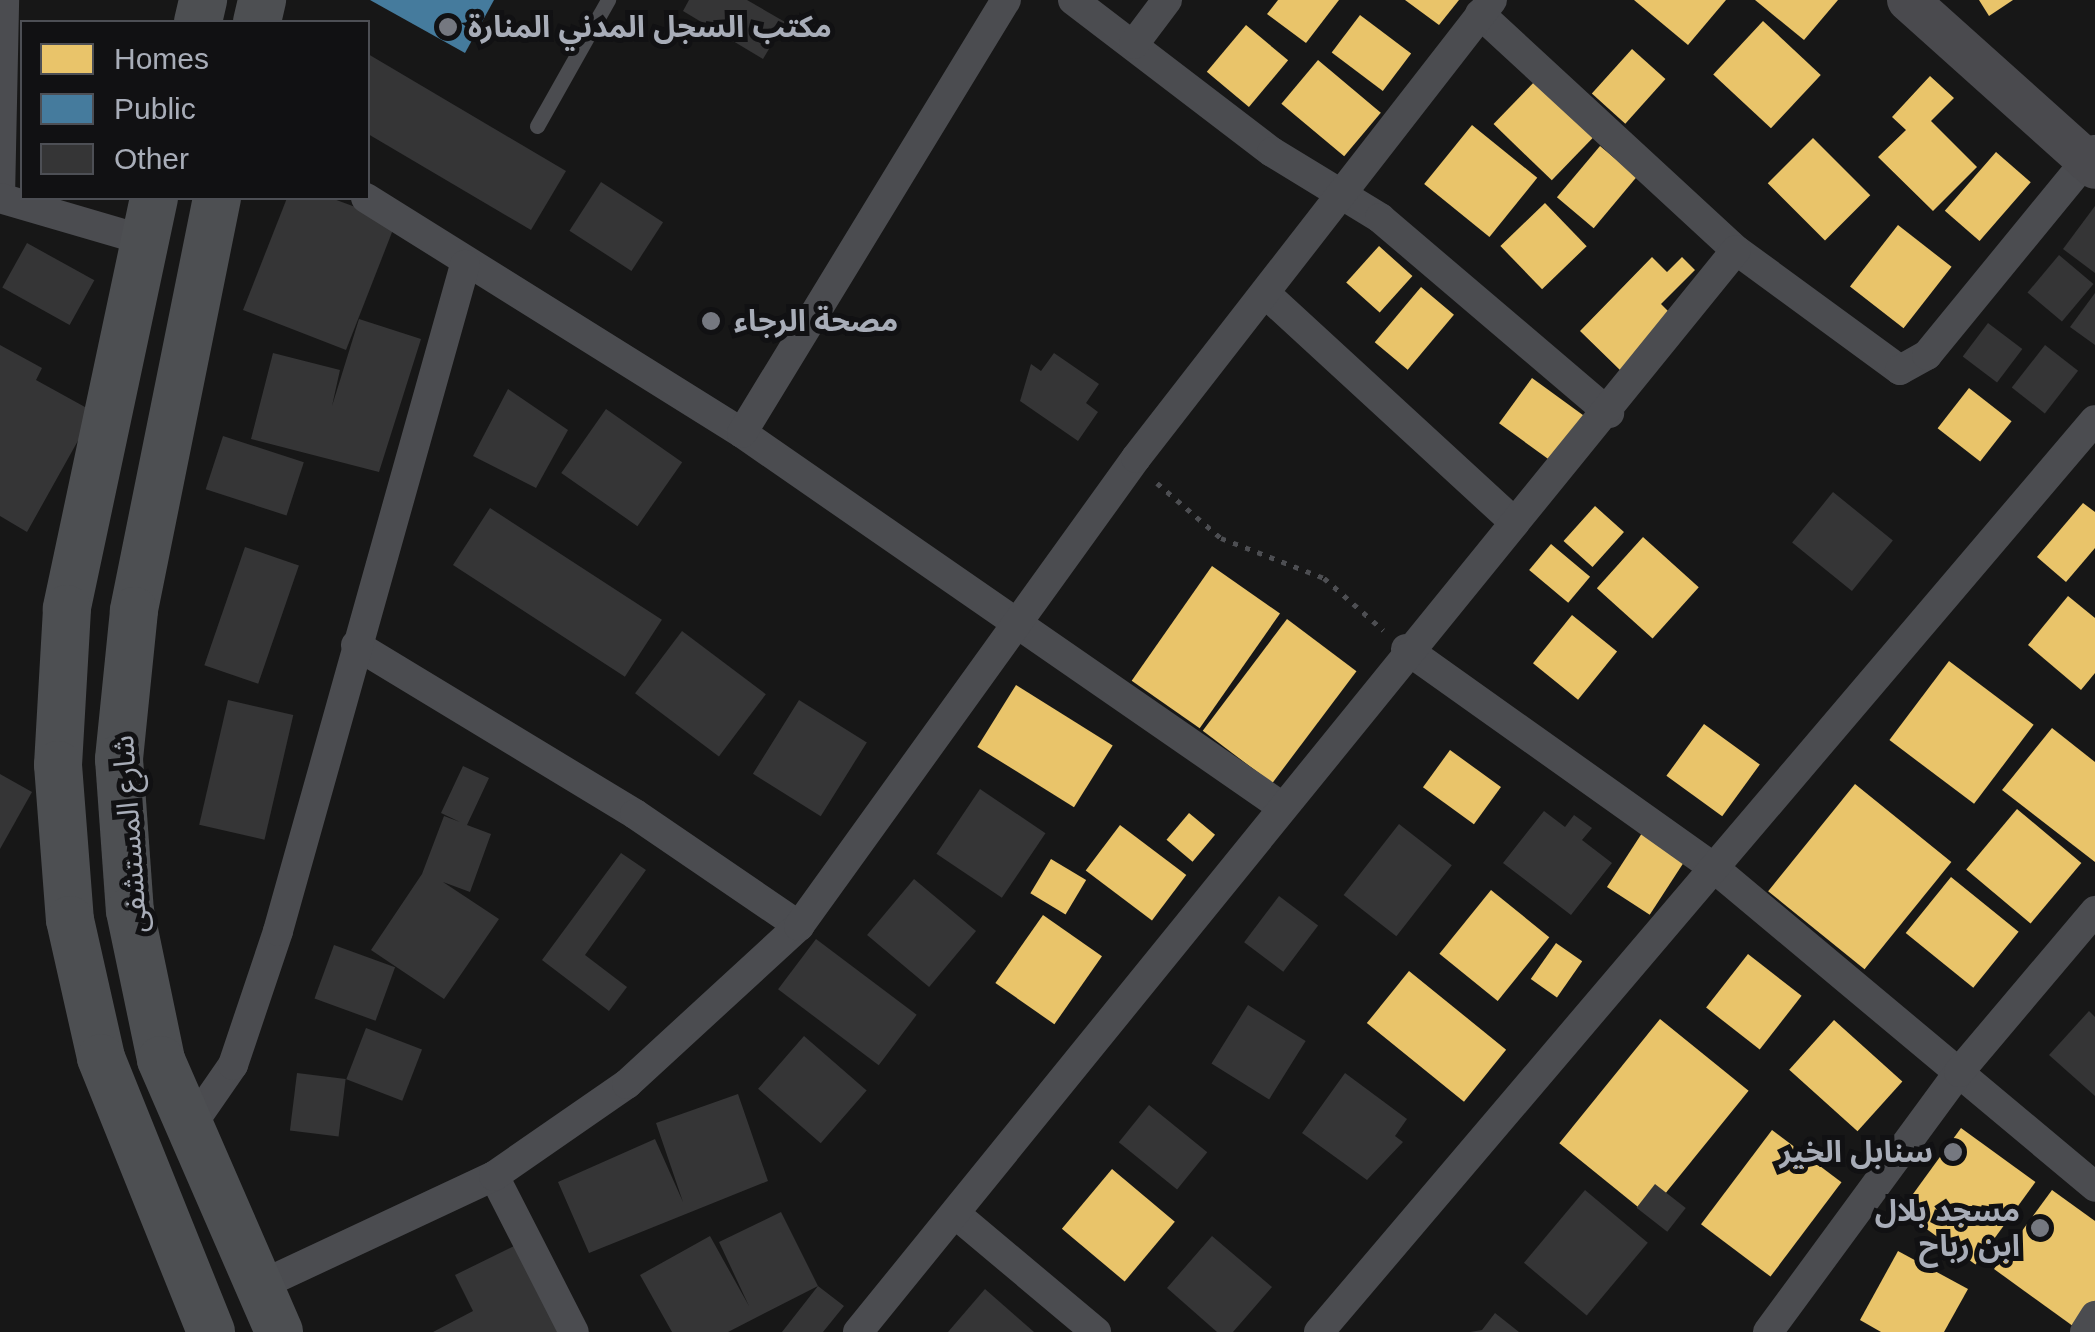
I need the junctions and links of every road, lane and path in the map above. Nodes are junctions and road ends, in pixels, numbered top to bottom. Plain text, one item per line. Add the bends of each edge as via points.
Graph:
1 (4, 0) edge
2 (608, 0) edge
3 (1006, 0) edge
4 (1072, 0) edge
5 (1167, 0) edge
6 (1908, 0) edge
7 (1486, 7) edge
8 (1134, 44) junction
9 (537, 126) dead end
10 (2092, 159) edge
11 (1342, 196) junction
12 (218, 200) edge
13 (369, 200) edge
14 (149, 219) edge
15 (1736, 250) junction
16 (465, 265) junction
17 (1266, 294) junction
18 (1609, 414) junction
19 (2095, 420) edge
20 (742, 434) junction
21 (1136, 458) junction
22 (1515, 522) junction
23 (1014, 625) junction
24 (356, 645) junction
25 (1406, 650) junction
26 (1278, 804) junction
27 (1714, 868) junction
28 (2095, 911) edge
29 (799, 926) junction
30 (1958, 1072) junction
31 (188, 1130) junction
32 (494, 1176) junction
33 (2095, 1186) edge
34 (958, 1217) junction
35 (257, 1288) junction
36 (2095, 1316) edge
37 (211, 1332) edge
38 (278, 1332) edge
39 (574, 1332) edge
40 (858, 1332) edge
41 (1096, 1332) edge
42 (1320, 1332) edge
43 (1768, 1332) edge
44 (2086, 1332) edge

1 - 14 street via 0,198
2 - 9 lane
3 - 20 street
4 - 8 street
5 - 8 street
6 - 10 street
7 - 11 street
7 - 15 street
8 - 11 street
10 - 15 street via 1916,366 1886,366
11 - 17 street
11 - 18 street via 1380,218
12 - 31 main road, شارع المستشفى via 134,611 119,758 130,911 160,1060
13 - 16 street
14 - 37 main road, شارع المستشفى via 67,610 58,764 70,920 101,1058
15 - 18 street
16 - 20 street
16 - 24 street
17 - 21 street
17 - 22 street
18 - 22 street
19 - 27 street
20 - 23 street
21 - 23 street
21 - 25 path via 1221,538 1324,578
22 - 25 street
23 - 26 street
23 - 29 street
24 - 29 street via 635,814
24 - 31 street via 248,1027
25 - 26 street
25 - 27 street
26 - 34 street
27 - 30 street
27 - 42 street
28 - 30 street
29 - 32 street via 627,1084
30 - 33 street
30 - 43 street
31 - 35 main road, شارع المستشفى
32 - 35 street
32 - 39 street
34 - 40 street
34 - 41 street
35 - 38 main road, شارع المستشفى
36 - 44 street

